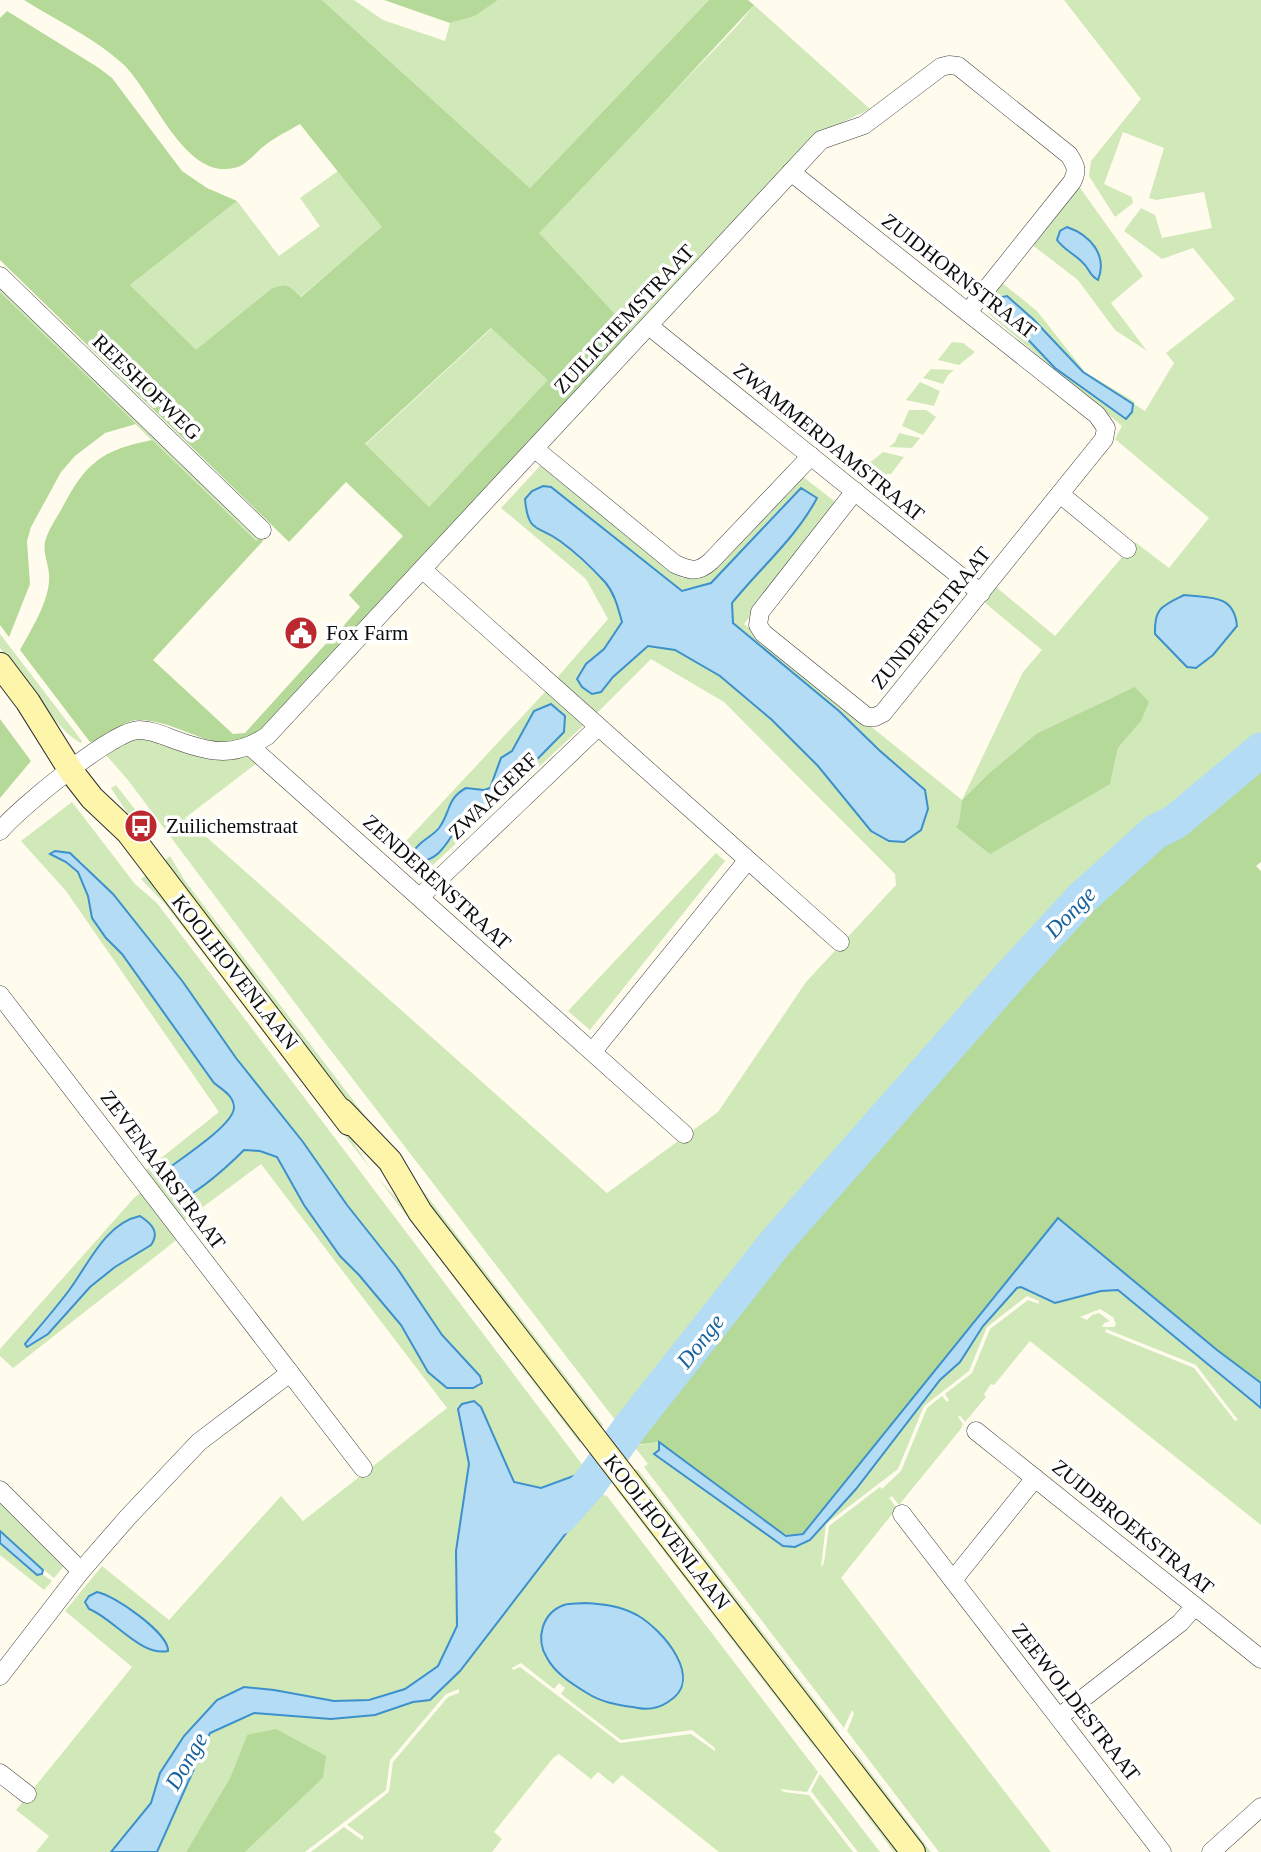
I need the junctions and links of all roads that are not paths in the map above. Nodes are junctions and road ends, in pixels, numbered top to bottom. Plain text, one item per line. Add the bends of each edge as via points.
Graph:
1 (791, 172) junction
2 (0, 276) edge
3 (968, 312) junction
4 (649, 326) junction
5 (1097, 415) joint
6 (535, 449) junction
7 (811, 456) junction
8 (855, 491) junction
9 (1060, 495) junction
10 (262, 530) dead end
11 (1127, 549) dead end
12 (423, 570) junction
13 (981, 593) junction
14 (0, 665) edge
15 (597, 727) junction
16 (251, 747) junction
17 (77, 766) junction
18 (0, 831) edge
19 (747, 861) junction
20 (420, 897) junction
21 (840, 942) dead end
22 (0, 995) edge
23 (593, 1051) junction
24 (684, 1134) dead end
25 (290, 1373) junction
26 (976, 1431) dead end
27 (363, 1468) dead end
28 (1035, 1478) junction
29 (0, 1490) edge
30 (902, 1514) dead end
31 (81, 1571) junction
32 (953, 1580) junction
33 (1195, 1606) junction
34 (1261, 1659) edge
35 (0, 1676) edge
36 (1059, 1717) junction
37 (0, 1773) edge
38 (27, 1794) dead end
39 (1261, 1807) edge
40 (914, 1852) edge
41 (1162, 1852) edge
42 (1211, 1852) edge

1 - 3 street, ZUIDHORNSTRAAT
1 - 3 street, ZUILICHEMSTRAAT via 821,140 864,125 941,67 958,66 1069,155 1076,166 1072,182
1 - 4 street, ZUILICHEMSTRAAT
2 - 10 street, REESHOFWEG
3 - 5 street, ZUIDHORNSTRAAT
4 - 6 street, ZUILICHEMSTRAAT
4 - 7 street, ZWAMMERDAMSTRAAT
5 - 9 street, ZUNDERTSTRAAT via 1105,428 1104,439
6 - 7 street via 675,564 691,571 712,561
6 - 12 street, ZUILICHEMSTRAAT
7 - 8 street, ZWAMMERDAMSTRAAT
8 - 13 street, ZWAMMERDAMSTRAAT
8 - 13 street, ZUNDERTSTRAAT via 760,612 758,625 763,633 867,717 875,717
9 - 11 street
9 - 13 street, ZUNDERTSTRAAT
12 - 15 street
12 - 16 street, ZUILICHEMSTRAAT via 288,716
14 - 17 street, KOOLHOVENLAAN
15 - 19 street
15 - 20 street, ZWAAGERF
16 - 17 street via 217,751 138,730 116,737
16 - 20 street, ZENDERENSTRAAT
17 - 18 street
17 - 40 street, KOOLHOVENLAAN via 92,798 128,832 342,1111 378,1170 420,1212
19 - 21 street
19 - 23 street
20 - 23 street, ZENDERENSTRAAT
22 - 25 street, ZEVENAARSTRAAT
23 - 24 street, ZENDERENSTRAAT
25 - 27 street, ZEVENAARSTRAAT
25 - 31 street via 199,1442
26 - 28 street, ZUIDBROEKSTRAAT
28 - 32 street
28 - 33 street, ZUIDBROEKSTRAAT
29 - 31 street
30 - 32 street, ZEEWOLDESTRAAT
31 - 35 street
32 - 36 street, ZEEWOLDESTRAAT
33 - 34 street, ZUIDBROEKSTRAAT
33 - 36 street via 1180,1623
36 - 41 street, ZEEWOLDESTRAAT
37 - 38 street
39 - 42 street

